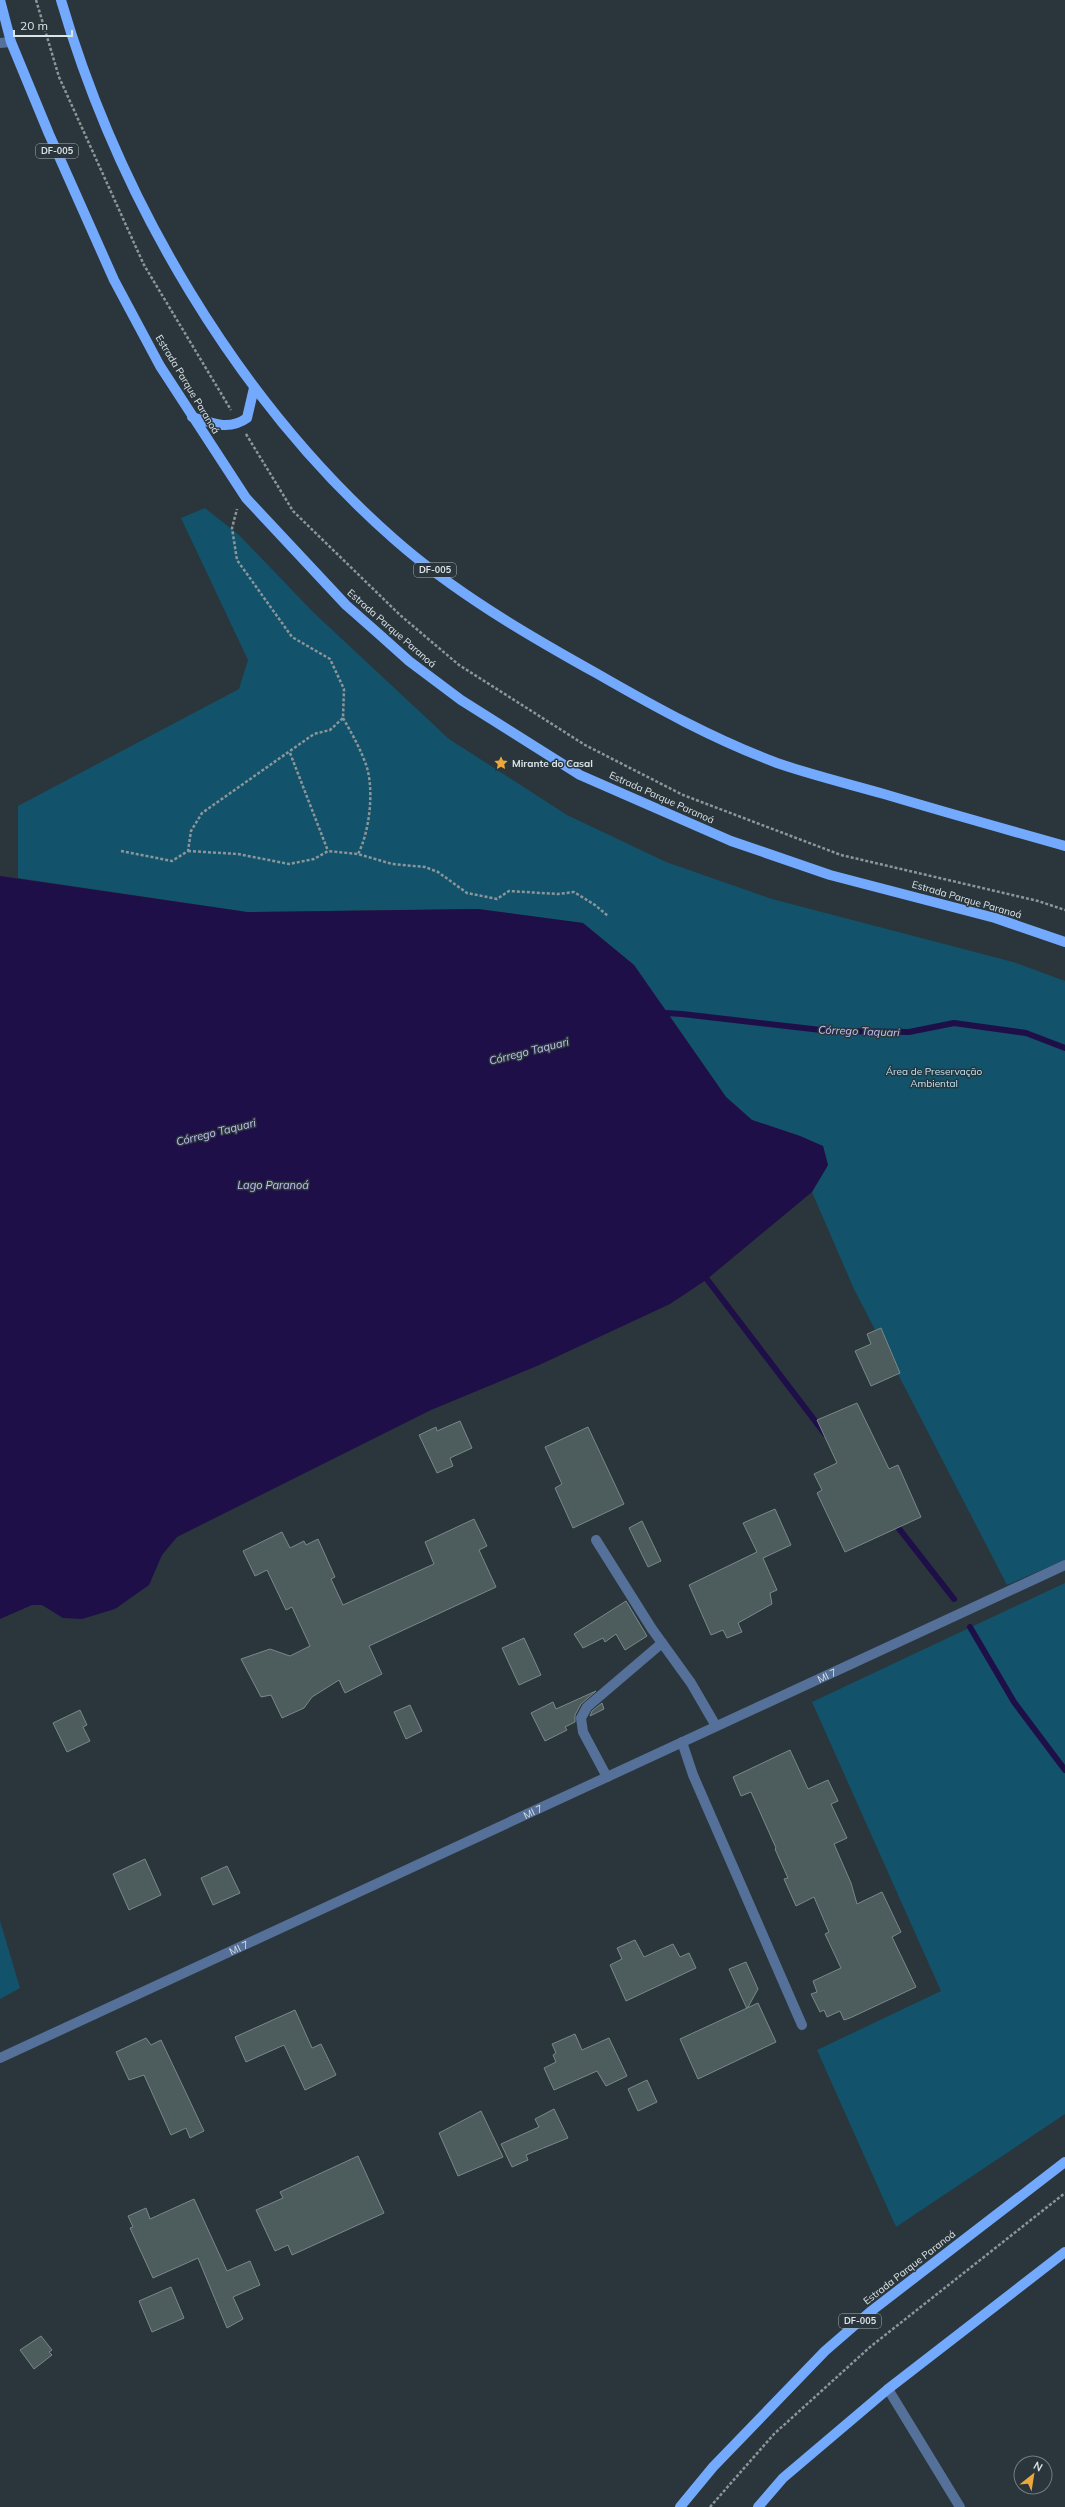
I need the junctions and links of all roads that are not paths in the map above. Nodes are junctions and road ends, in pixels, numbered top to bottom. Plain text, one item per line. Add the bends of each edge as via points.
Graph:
1 (0, 0) edge
2 (61, 0) edge
3 (10, 42) junction
4 (0, 43) edge
5 (254, 388) junction
6 (192, 417) junction
7 (1065, 846) edge
8 (1065, 942) edge
9 (596, 1540) dead end
10 (1065, 1565) edge
11 (662, 1643) junction
12 (716, 1726) junction
13 (682, 1742) junction
14 (607, 1777) junction
15 (802, 2025) dead end
16 (0, 2058) edge
17 (1065, 2162) edge
18 (1065, 2252) edge
19 (888, 2389) junction
20 (680, 2507) edge
21 (758, 2507) edge
22 (960, 2507) edge

1 - 3 main road, Estrada Parque Paranoá / DF-005
2 - 5 main road, DF-005 via 78,55 114,147 203,314
3 - 4 street
3 - 6 main road, Estrada Parque Paranoá / DF-005 via 114,280 160,366
5 - 6 main road via 247,418 239,424 216,425
5 - 7 main road, DF-005 via 324,470 394,540 480,604 549,647 682,722 779,764
6 - 8 main road, Estrada Parque Paranoá / DF-005 via 246,498 346,605 409,661 461,700 580,775 739,844 830,875 995,918
9 - 11 street
10 - 12 street, MI 7
11 - 12 street
11 - 14 street via 587,1708 581,1718 583,1732
12 - 13 street, MI 7
13 - 14 street, MI 7
13 - 15 street via 693,1775
14 - 16 street, MI 7
17 - 20 main road, Estrada Parque Paranoá / DF-005 via 870,2312 825,2351 713,2467
18 - 19 main road
19 - 21 main road via 783,2478
19 - 22 street

